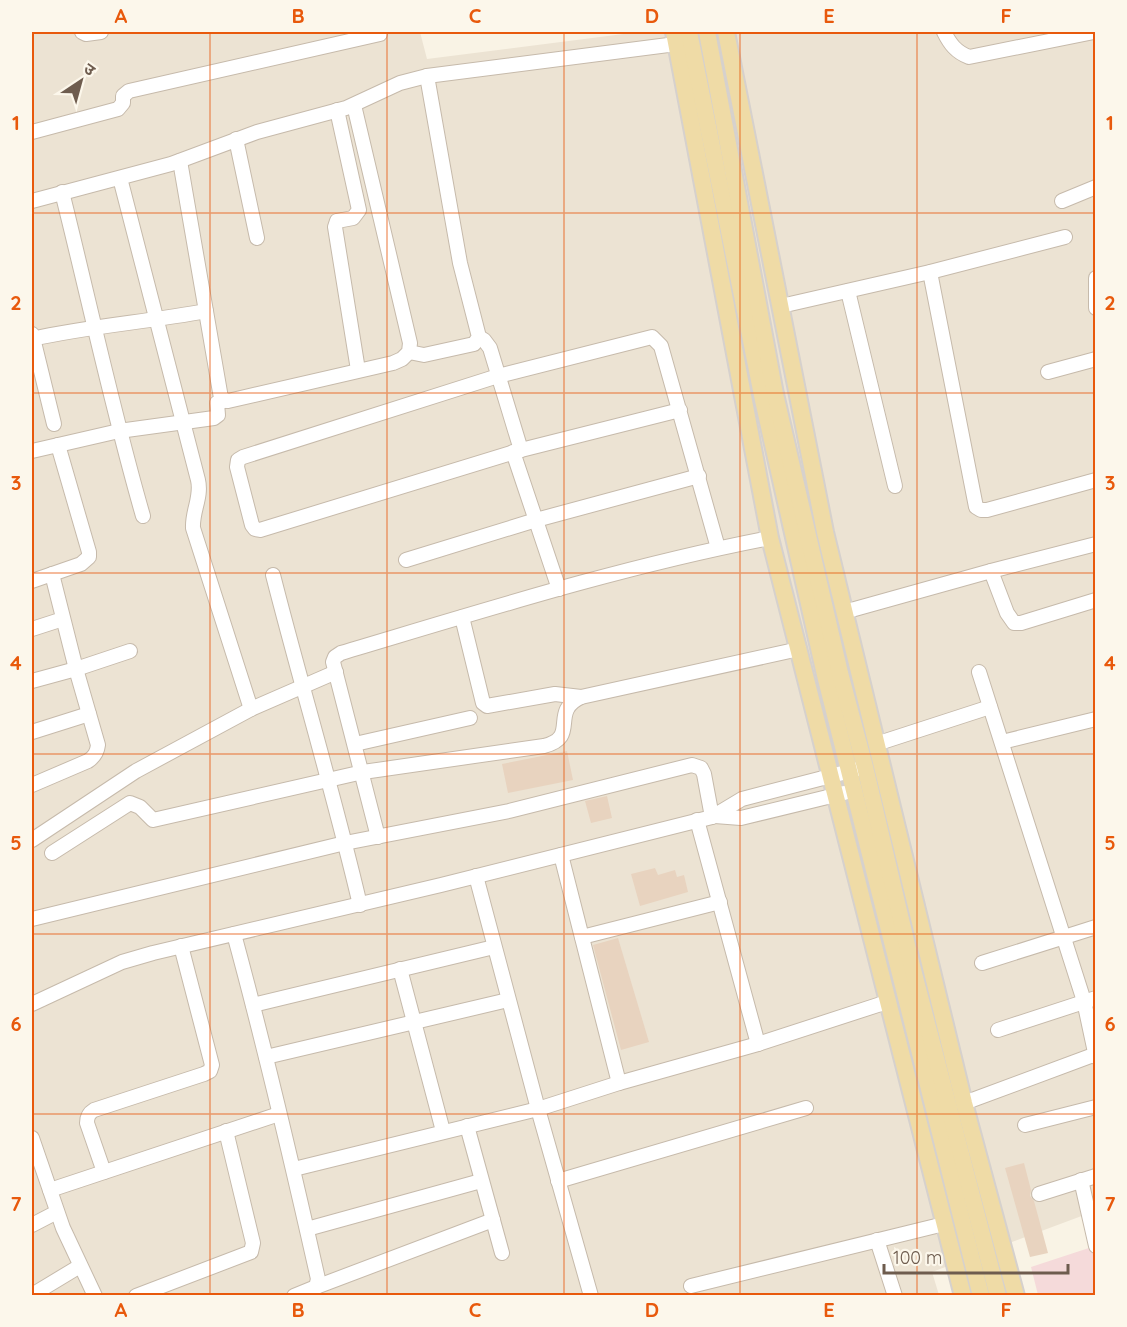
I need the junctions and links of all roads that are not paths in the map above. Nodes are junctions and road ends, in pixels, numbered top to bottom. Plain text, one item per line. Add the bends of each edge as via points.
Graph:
1 (82, 32) edge
2 (101, 32) edge
3 (689, 32) edge
4 (707, 32) edge
5 (726, 32) edge
6 (944, 32) edge
7 (1094, 32) edge
8 (380, 34) dead end
9 (1049, 36) edge
10 (675, 38) edge
11 (427, 76) junction
12 (354, 105) junction
13 (337, 110) junction
14 (32, 132) edge
15 (236, 139) junction
16 (180, 161) junction
17 (120, 178) junction
18 (1095, 187) edge
19 (62, 192) junction
20 (32, 201) edge
21 (1062, 201) dead end
22 (1065, 237) dead end
23 (257, 238) dead end
24 (930, 272) junction
25 (1095, 278) edge
26 (848, 291) junction
27 (781, 306) junction
28 (1095, 308) edge
29 (206, 311) junction
30 (156, 320) junction
31 (95, 326) junction
32 (32, 337) edge
33 (479, 337) junction
34 (409, 352) junction
35 (1095, 359) edge
36 (358, 370) junction
37 (1048, 372) dead end
38 (498, 376) junction
39 (224, 401) junction
40 (680, 410) junction
41 (182, 423) junction
42 (54, 424) dead end
43 (118, 431) junction
44 (58, 445) junction
45 (32, 451) edge
46 (517, 451) junction
47 (699, 476) junction
48 (1095, 480) edge
49 (895, 486) dead end
50 (143, 516) dead end
51 (536, 520) junction
52 (770, 538) junction
53 (1095, 544) edge
54 (718, 548) junction
55 (406, 560) dead end
56 (991, 571) junction
57 (52, 574) junction
58 (273, 575) dead end
59 (32, 581) edge
60 (559, 589) junction
61 (1095, 600) edge
62 (844, 612) junction
63 (462, 617) junction
64 (63, 619) junction
65 (32, 629) edge
66 (799, 649) junction
67 (130, 651) dead end
68 (76, 669) junction
69 (336, 672) junction
70 (979, 672) dead end
71 (32, 681) edge
72 (301, 687) junction
73 (581, 697) junction
74 (990, 707) junction
75 (251, 709) junction
76 (89, 714) junction
77 (470, 718) dead end
78 (1095, 719) edge
79 (32, 732) edge
80 (1002, 742) junction
81 (355, 744) junction
82 (876, 744) junction
83 (865, 767) junction
84 (363, 772) junction
85 (830, 776) junction
86 (121, 780) junction
87 (327, 780) junction
88 (32, 785) edge
89 (869, 786) junction
90 (834, 795) junction
91 (130, 803) junction
92 (713, 816) junction
93 (697, 820) junction
94 (378, 837) junction
95 (32, 840) edge
96 (345, 843) junction
97 (52, 853) dead end
98 (561, 855) junction
99 (476, 876) junction
100 (720, 902) junction
101 (360, 905) junction
102 (32, 919) edge
103 (1095, 927) edge
104 (234, 934) junction
105 (582, 937) junction
106 (1063, 937) junction
107 (181, 946) junction
108 (494, 947) junction
109 (982, 963) dead end
110 (400, 969) junction
111 (1090, 999) edge
112 (508, 1000) junction
113 (887, 1002) junction
114 (32, 1004) edge
115 (253, 1005) junction
116 (414, 1023) junction
117 (998, 1030) dead end
118 (758, 1044) junction
119 (1095, 1055) edge
120 (266, 1057) junction
121 (619, 1083) junction
122 (964, 1103) junction
123 (1095, 1107) edge
124 (806, 1108) dead end
125 (538, 1109) junction
126 (279, 1114) junction
127 (1025, 1125) dead end
128 (467, 1126) junction
129 (226, 1131) junction
130 (443, 1131) junction
131 (32, 1138) edge
132 (37, 1169) edge
133 (294, 1169) junction
134 (104, 1172) junction
135 (1095, 1176) edge
136 (1081, 1180) junction
137 (558, 1181) junction
138 (482, 1182) junction
139 (50, 1190) junction
140 (1039, 1194) dead end
141 (57, 1212) junction
142 (493, 1220) junction
143 (944, 1224) junction
144 (32, 1225) edge
145 (307, 1229) junction
146 (877, 1240) junction
147 (1094, 1240) edge
148 (502, 1253) dead end
149 (80, 1266) junction
150 (691, 1286) dead end
151 (316, 1287) junction
152 (32, 1295) edge
153 (95, 1296) edge
154 (136, 1296) edge
155 (294, 1296) edge
156 (591, 1296) edge
157 (895, 1296) edge
158 (963, 1296) edge
159 (981, 1296) edge
160 (998, 1296) edge
161 (1016, 1296) edge

1 - 2 street
3 - 83 main road via 763,400 826,679
4 - 83 main road via 776,394
5 - 27 main road
6 - 9 street via 952,46 969,57
7 - 9 street
8 - 14 street via 129,91 118,109
10 - 11 street
10 - 52 main road
11 - 12 street via 400,83
11 - 33 street via 460,263
12 - 13 street
12 - 34 street
13 - 15 street
13 - 36 street via 358,210 353,218 337,221 335,227
15 - 16 street
15 - 23 street
16 - 17 street
16 - 29 street
17 - 19 street
17 - 30 street
18 - 21 street
19 - 20 street
19 - 31 street
22 - 24 street
24 - 26 street
24 - 48 street via 976,507 987,510
25 - 28 street
26 - 27 street
26 - 49 street
27 - 62 main road
29 - 30 street
29 - 39 street
30 - 31 street
30 - 41 street
31 - 32 street
31 - 43 street
32 - 42 street
33 - 34 street via 474,344 424,355
33 - 38 street via 490,348
34 - 36 street via 393,363
35 - 37 street
36 - 39 street
38 - 40 street via 652,338 661,346
38 - 46 street
38 - 46 street via 243,457 237,467 252,525 260,530
39 - 41 street via 217,404 216,417
40 - 46 street
40 - 47 street
41 - 43 street
41 - 75 street via 200,488 193,528
43 - 44 street
43 - 50 street
44 - 45 street
44 - 57 street via 90,552 86,561
46 - 51 street
47 - 51 street
47 - 54 street
51 - 55 street
51 - 60 street
52 - 54 street
52 - 66 main road
53 - 56 street
54 - 60 street
56 - 61 street via 1014,623
56 - 62 street
57 - 59 street
57 - 64 street
58 - 72 street
60 - 63 street
62 - 82 main road
63 - 69 street via 341,653 334,657
63 - 73 street via 483,703 487,706 555,694
64 - 65 street
64 - 68 street
66 - 73 street
66 - 85 main road
67 - 68 street
68 - 71 street
68 - 76 street
69 - 72 street
69 - 81 street
70 - 74 street
72 - 75 street
72 - 87 street
73 - 84 street via 566,707 564,730 556,743
74 - 80 street
74 - 82 street
75 - 86 street
76 - 79 street
76 - 88 street via 98,745 93,758
77 - 81 street
78 - 80 street
80 - 106 street
81 - 84 street
82 - 83 main road
83 - 85 street
83 - 89 main road
83 - 89 main road
84 - 87 street
84 - 94 street
85 - 90 main road
85 - 92 street via 742,799
86 - 91 street
86 - 95 street
87 - 91 street via 153,820
87 - 96 street
89 - 90 street
89 - 122 main road
89 - 159 main road
89 - 160 main road
90 - 92 street via 741,818
90 - 113 main road
91 - 97 street
92 - 93 street
92 - 94 street via 704,774 692,765 509,811
93 - 98 street
93 - 100 street
94 - 96 street
96 - 101 street
96 - 102 street
98 - 99 street
98 - 105 street
99 - 101 street
99 - 108 street
100 - 105 street
100 - 118 street
101 - 104 street
103 - 106 street
104 - 107 street
104 - 115 street
105 - 121 street
106 - 109 street
106 - 111 street
107 - 114 street via 122,962
107 - 134 street via 212,1065 210,1071 90,1113 87,1123
108 - 110 street
108 - 112 street
110 - 115 street
110 - 116 street
111 - 117 street
111 - 119 street
112 - 116 street
112 - 125 street
113 - 118 street
113 - 143 main road
115 - 120 street
116 - 120 street
116 - 130 street
118 - 121 street
119 - 122 street
120 - 126 street
121 - 125 street
122 - 161 main road
123 - 127 street
124 - 137 street
125 - 128 street
125 - 137 street
126 - 129 street
126 - 133 street
128 - 130 street
128 - 138 street
129 - 134 street
129 - 154 street via 254,1243 251,1252
130 - 133 street
131 - 132 street
132 - 139 street
133 - 145 street
134 - 139 street
135 - 136 street
136 - 140 street
136 - 147 street
137 - 156 street
138 - 142 street
138 - 145 street
139 - 141 street
141 - 144 street
141 - 149 street
142 - 148 street
142 - 151 street
143 - 146 street
143 - 158 main road
145 - 151 street via 318,1279
146 - 150 street
146 - 157 street
149 - 152 street
149 - 153 street
151 - 155 street

